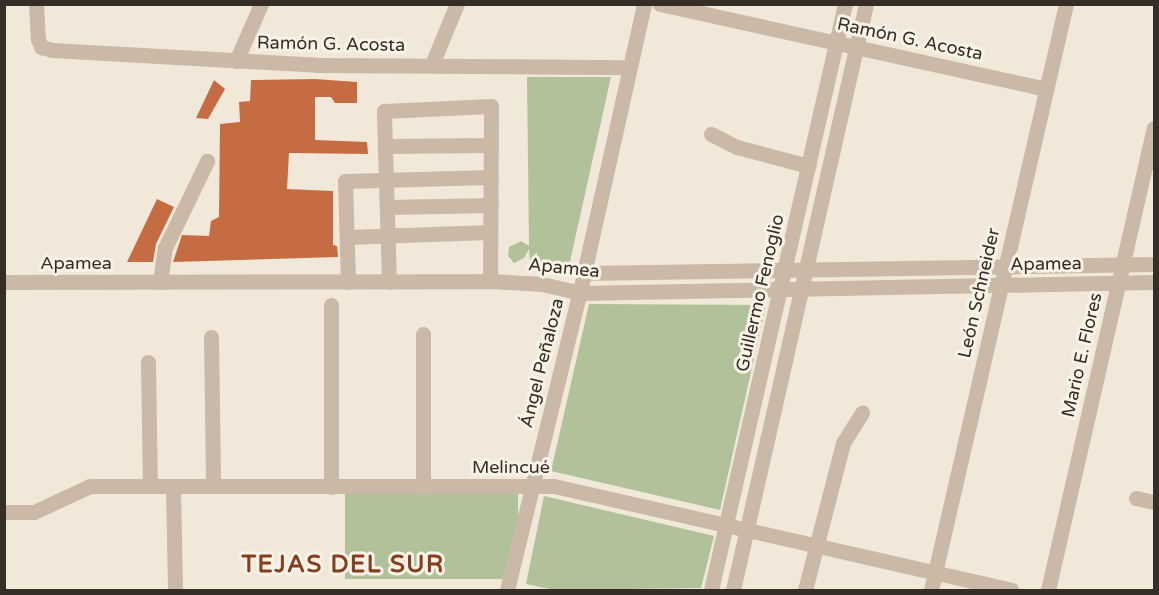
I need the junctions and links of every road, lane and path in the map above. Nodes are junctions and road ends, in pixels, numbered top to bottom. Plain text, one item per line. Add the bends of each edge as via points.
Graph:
1 (36, 4) edge
2 (261, 4) edge
3 (457, 4) edge
4 (644, 4) edge
5 (660, 4) edge
6 (845, 4) edge
7 (866, 4) edge
8 (1066, 4) edge
9 (836, 43) junction
10 (856, 48) junction
11 (236, 61) junction
12 (432, 64) junction
13 (630, 67) junction
14 (1046, 89) junction
15 (1155, 128) edge
16 (711, 134) dead end
17 (491, 145) junction
18 (385, 146) junction
19 (207, 161) dead end
20 (809, 166) junction
21 (491, 177) junction
22 (386, 178) junction
23 (491, 205) junction
24 (387, 207) junction
25 (490, 232) junction
26 (388, 236) junction
27 (347, 237) junction
28 (1123, 264) junction
29 (1155, 264) edge
30 (1004, 267) junction
31 (786, 270) junction
32 (807, 270) junction
33 (585, 273) junction
34 (490, 281) junction
35 (4, 282) edge
36 (160, 282) junction
37 (348, 282) junction
38 (390, 282) junction
39 (1119, 282) junction
40 (1155, 282) edge
41 (1000, 284) junction
42 (802, 288) junction
43 (781, 289) junction
44 (580, 293) junction
45 (331, 305) dead end
46 (423, 334) dead end
47 (211, 338) dead end
48 (148, 362) dead end
49 (862, 413) dead end
50 (532, 485) junction
51 (150, 486) junction
52 (173, 486) junction
53 (213, 486) junction
54 (331, 487) junction
55 (423, 487) junction
56 (1136, 498) dead end
57 (1155, 502) edge
58 (4, 512) edge
59 (727, 525) junction
60 (747, 530) junction
61 (816, 545) junction
62 (935, 573) junction
63 (175, 591) edge
64 (507, 591) edge
65 (711, 591) edge
66 (733, 591) edge
67 (805, 591) edge
68 (931, 591) edge
69 (1011, 591) edge
70 (1048, 591) edge

1 - 11 street, Ramón G. Acosta via 38,39 41,47 52,51
2 - 11 street
3 - 12 street
4 - 13 street, Ángel Peñaloza
5 - 9 street, Ramón G. Acosta
6 - 9 street, Guillermo Fenoglio
7 - 10 street
8 - 14 street, León Schneider
9 - 10 street, Ramón G. Acosta
9 - 20 street, Guillermo Fenoglio
10 - 14 street, Ramón G. Acosta
10 - 32 street
11 - 12 street, Ramón G. Acosta
12 - 13 street, Ramón G. Acosta
13 - 33 street, Ángel Peñaloza
14 - 30 street, León Schneider
15 - 28 street, Mario E. Flores
16 - 20 street via 737,147
17 - 18 street
17 - 18 street via 491,106 384,111
17 - 21 street
18 - 22 street
19 - 36 street via 165,248
20 - 31 street, Guillermo Fenoglio
21 - 22 street
21 - 23 street
22 - 24 street
22 - 27 street via 345,181
23 - 24 street
23 - 25 street
24 - 26 street
25 - 26 street
25 - 34 street
26 - 27 street
26 - 38 street
27 - 37 street
28 - 29 street, Apamea
28 - 30 street, Apamea
28 - 39 street, Mario E. Flores
30 - 32 street, Apamea
30 - 41 street, León Schneider
31 - 32 street, Apamea
31 - 33 street, Apamea
31 - 43 street, Guillermo Fenoglio
32 - 42 street
33 - 44 street, Ángel Peñaloza
34 - 38 street, Apamea
34 - 44 street, Apamea via 542,284
35 - 36 street, Apamea
36 - 37 street, Apamea
37 - 38 street, Apamea
39 - 40 street, Apamea
39 - 41 street, Apamea
39 - 70 street, Mario E. Flores
41 - 42 street, Apamea
41 - 62 street, León Schneider
42 - 43 street, Apamea
42 - 60 street
43 - 44 street, Apamea
43 - 59 street, Guillermo Fenoglio
44 - 50 street, Ángel Peñaloza
45 - 54 street
46 - 55 street
47 - 53 street
48 - 51 street
49 - 61 street via 843,443
50 - 55 street, Melincué
50 - 59 street, Melincué via 572,489
50 - 64 street, Ángel Peñaloza
51 - 52 street, Melincué
51 - 58 street, Melincué via 90,486 34,512
52 - 53 street, Melincué
52 - 63 street
53 - 54 street, Melincué
54 - 55 street, Melincué
56 - 57 street
59 - 60 street, Melincué
59 - 65 street, Guillermo Fenoglio
60 - 61 street, Melincué
60 - 66 street
61 - 62 street, Melincué
61 - 67 street
62 - 68 street, León Schneider
62 - 69 street, Melincué

